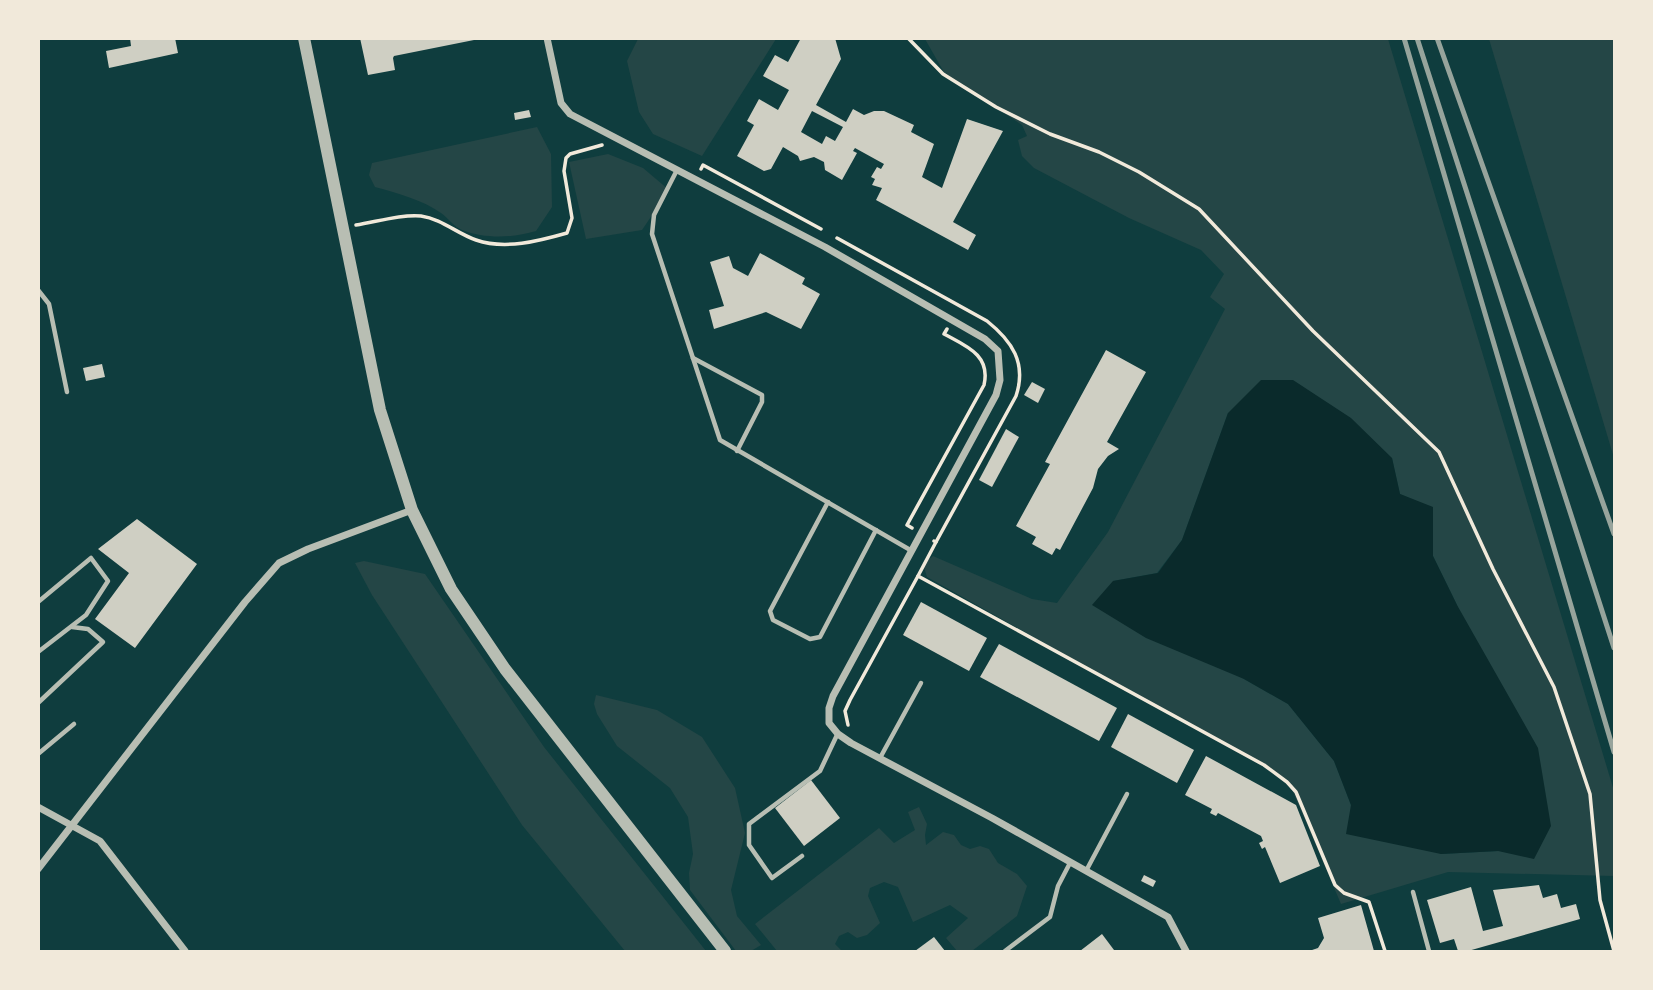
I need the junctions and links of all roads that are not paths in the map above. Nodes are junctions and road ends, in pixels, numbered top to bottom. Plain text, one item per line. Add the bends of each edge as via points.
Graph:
1 (304, 38) edge
2 (547, 38) edge
3 (677, 170) junction
4 (38, 290) edge
5 (693, 358) junction
6 (67, 392) dead end
7 (737, 451) junction
8 (828, 502) junction
9 (412, 510) junction
10 (876, 530) junction
11 (912, 551) junction
12 (38, 602) edge
13 (71, 627) junction
14 (38, 652) edge
15 (921, 683) dead end
16 (38, 703) edge
17 (74, 724) dead end
18 (838, 734) junction
19 (38, 754) edge
20 (880, 758) junction
21 (1127, 794) dead end
22 (38, 807) edge
23 (72, 826) junction
24 (802, 856) dead end
25 (1071, 862) junction
26 (38, 869) edge
27 (1086, 870) junction
28 (1413, 891) dead end
29 (185, 951) edge
30 (724, 951) edge
31 (1005, 951) edge
32 (1186, 951) edge
33 (1429, 951) edge

1 - 9 street via 380,410
2 - 3 street via 561,103 570,114
3 - 5 lane via 652,228
3 - 11 street via 825,247 985,339 998,351 996,395
4 - 6 lane via 50,304
5 - 7 lane via 720,440
5 - 7 lane via 762,395
7 - 8 lane
8 - 10 lane
8 - 10 lane via 771,611 773,620 810,639 820,637
9 - 23 street via 279,563
9 - 30 street via 451,589 491,650
10 - 11 lane
11 - 18 street via 833,696 828,723
12 - 13 lane via 91,558 108,581 86,615
13 - 14 lane
13 - 16 lane via 88,629 103,642
15 - 20 lane
17 - 19 lane
18 - 20 street
18 - 24 lane via 820,771 749,824 749,845 772,878
20 - 25 street
21 - 27 lane
22 - 23 street
23 - 26 street
23 - 29 street via 100,841
25 - 27 street
25 - 31 lane via 1058,886 1050,917
27 - 32 street via 1168,917
28 - 33 lane

